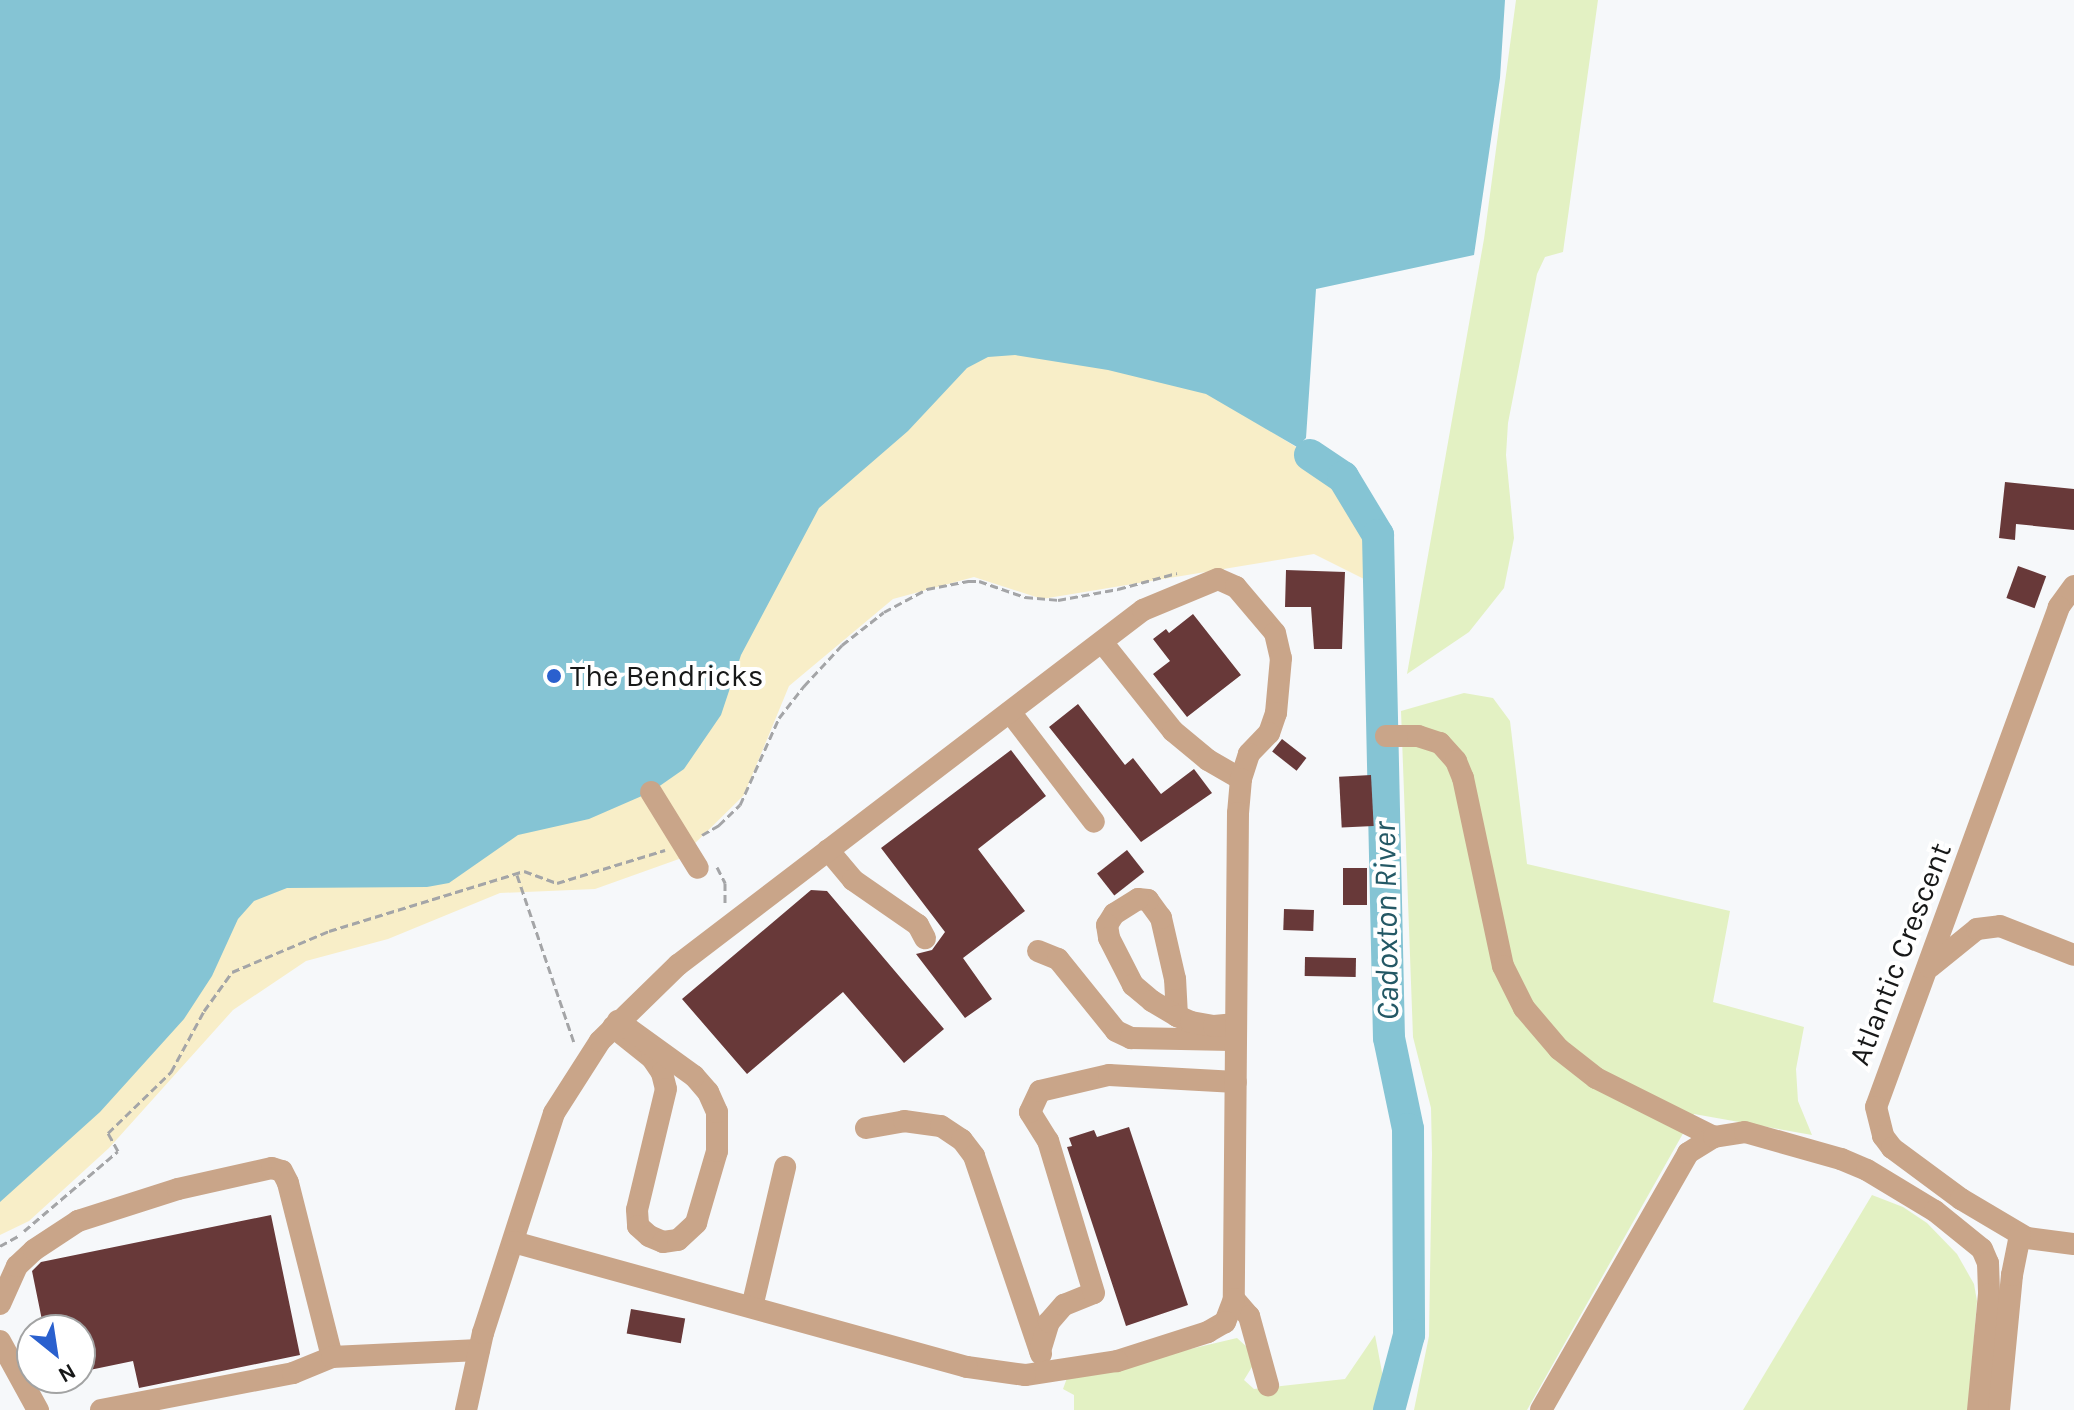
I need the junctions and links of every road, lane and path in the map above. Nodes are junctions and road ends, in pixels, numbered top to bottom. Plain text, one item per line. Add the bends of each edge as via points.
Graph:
1 (1187, 571) dead end
2 (2074, 586) edge
3 (1102, 642) junction
4 (1010, 712) junction
5 (1386, 736) dead end
6 (1241, 779) junction
7 (651, 792) dead end
8 (1094, 822) dead end
9 (828, 850) junction
10 (691, 857) junction
11 (516, 873) junction
12 (733, 924) junction
13 (925, 938) dead end
14 (1038, 951) dead end
15 (2074, 955) edge
16 (1929, 968) junction
17 (1177, 1016) junction
18 (616, 1024) junction
19 (1236, 1032) junction
20 (582, 1064) junction
21 (1236, 1082) junction
22 (866, 1128) dead end
23 (1714, 1137) junction
24 (785, 1167) dead end
25 (2020, 1235) junction
26 (514, 1242) junction
27 (2074, 1244) edge
28 (0, 1246) edge
29 (1234, 1299) junction
30 (0, 1304) edge
31 (752, 1307) junction
32 (0, 1341) edge
33 (479, 1350) junction
34 (1040, 1351) junction
35 (332, 1357) junction
36 (1048, 1374) junction
37 (1268, 1385) dead end
38 (38, 1410) edge
39 (101, 1410) edge
40 (466, 1410) edge
41 (1541, 1410) edge
42 (1978, 1410) edge
43 (1999, 1410) edge

1 - 10 path via 1058,600 968,581 927,589 884,612 842,645 779,718 740,805
2 - 16 street, Atlantic Crescent via 2059,607
3 - 4 street
3 - 6 street via 1173,731
3 - 6 street via 1143,610 1218,579 1236,587 1275,633 1281,658 1276,713 1269,733 1249,754
4 - 8 street
4 - 9 street
5 - 23 street via 1418,736 1440,743 1456,761 1503,966 1524,1008 1559,1049 1596,1078
6 - 19 street
7 - 10 street
9 - 12 street
9 - 13 street via 853,880 918,925
10 - 11 path via 557,883
10 - 12 path via 719,868
11 - 20 path
11 - 28 path via 329,931 232,972 171,1072 108,1133 118,1151
12 - 18 street via 678,965
14 - 19 street via 1058,959 1116,1031 1131,1038
15 - 16 street via 2000,926 1977,929
16 - 25 street, Atlantic Crescent via 1880,1092 1877,1120 1883,1136 1906,1161
17 - 17 street via 1133,985 1109,938 1107,925 1114,914 1138,899 1148,900 1161,918
17 - 19 street
18 - 18 street via 694,1076 717,1112 717,1151 696,1223 678,1240 663,1242 638,1226 637,1210 666,1089 652,1058
18 - 20 street
19 - 21 street
20 - 26 street via 554,1113
21 - 29 street
21 - 34 street via 1109,1075 1040,1091 1030,1112 1048,1141 1094,1293 1064,1305 1049,1322
22 - 34 street via 904,1121 941,1126 962,1140 974,1156
23 - 41 street via 1699,1143 1677,1169
23 - 42 street via 1745,1132 1841,1159 1921,1202 1982,1249 1989,1294
24 - 31 street
25 - 27 street, Atlantic Crescent
25 - 43 street
26 - 31 street
26 - 33 street
29 - 36 street via 1225,1322 1208,1332 1117,1361
29 - 37 street via 1260,1324
30 - 35 street via 17,1266 78,1221 178,1189 272,1168 282,1171 288,1183
31 - 36 street via 967,1367
32 - 38 street
33 - 35 street
33 - 40 street
34 - 36 street
35 - 39 street via 293,1373

